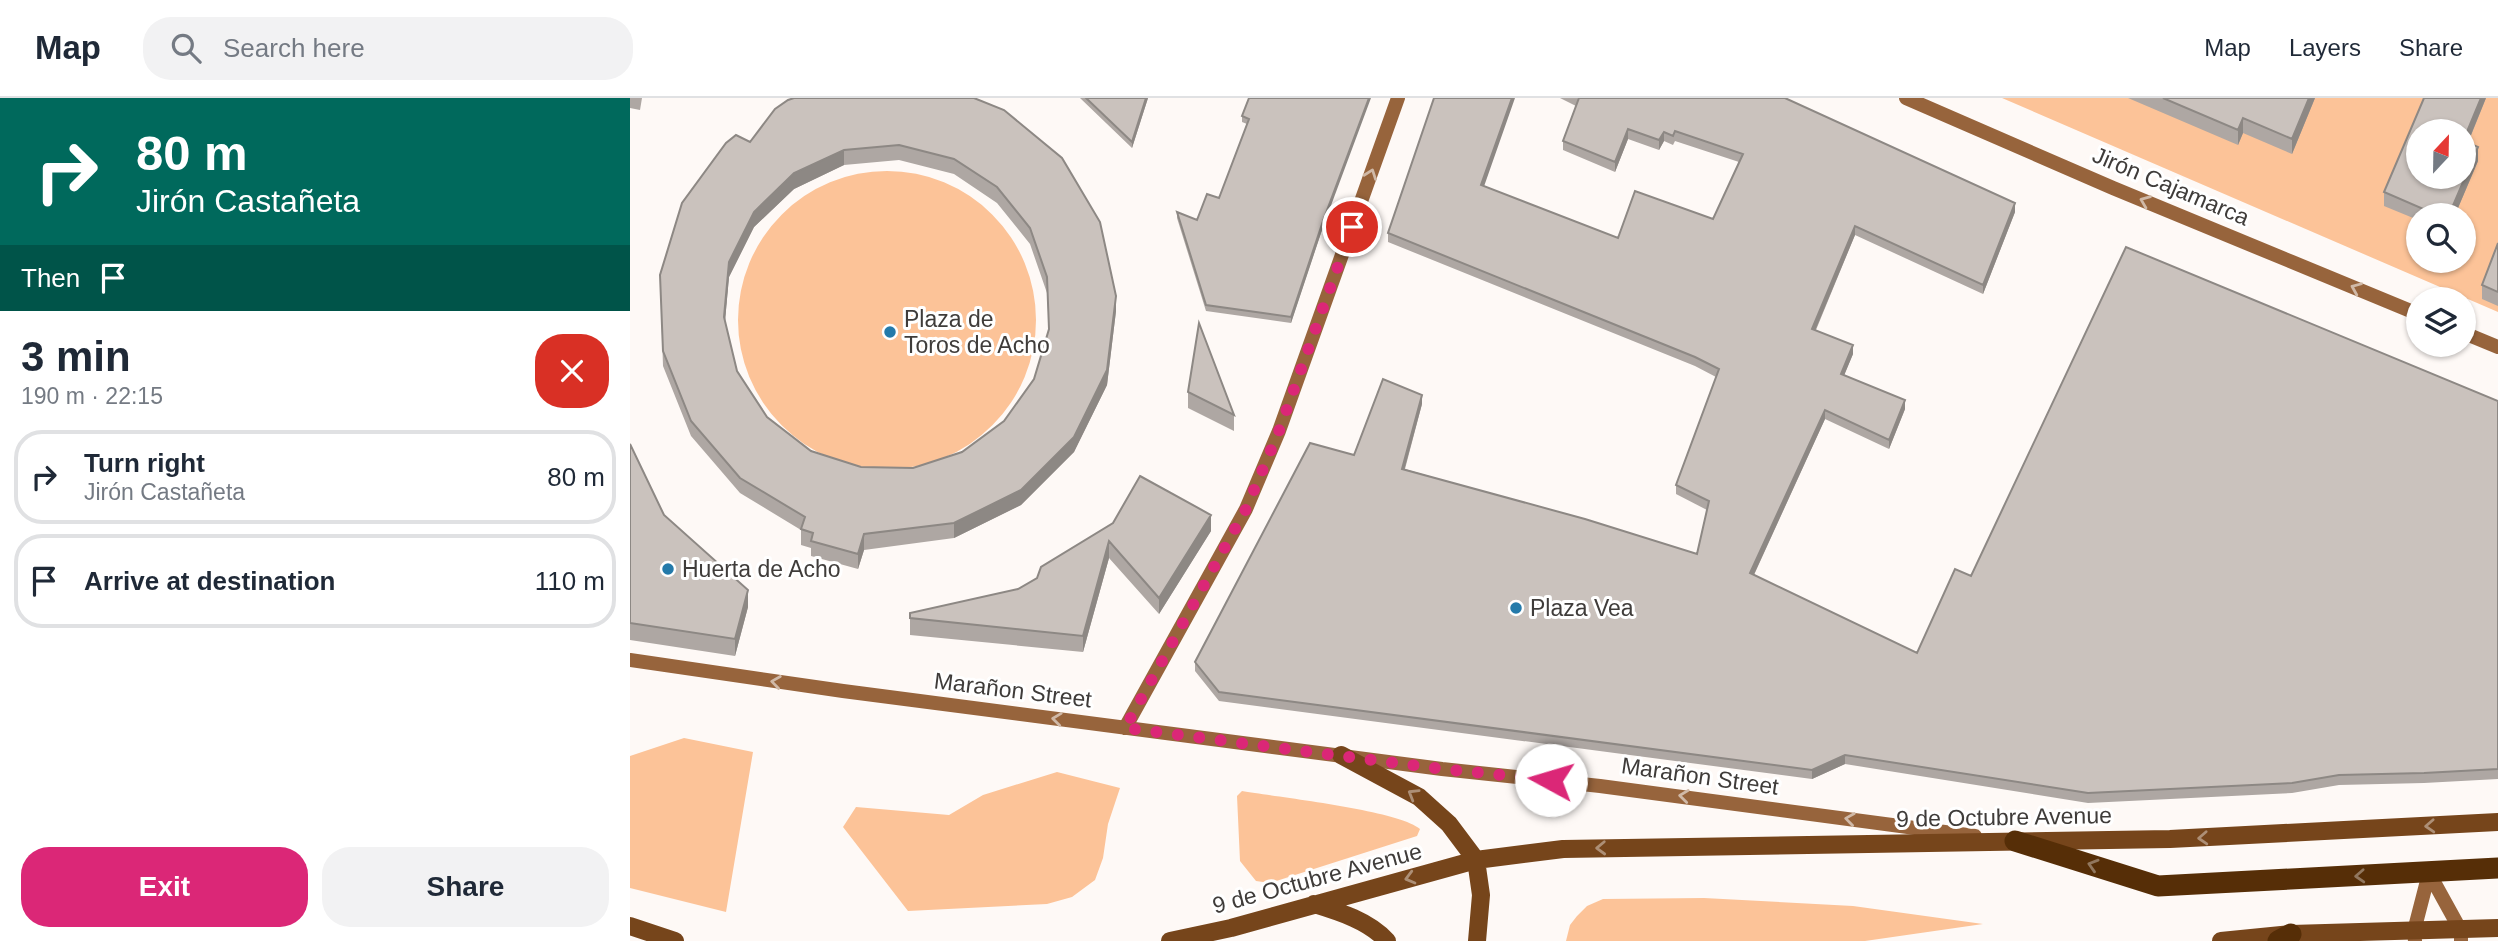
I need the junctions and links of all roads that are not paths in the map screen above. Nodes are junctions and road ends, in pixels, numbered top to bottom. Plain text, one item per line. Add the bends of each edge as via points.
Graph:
1 (1398, 98) edge
2 (1906, 98) edge
3 (2406, 309) edge
4 (2476, 338) edge
5 (2498, 347) edge
6 (630, 660) edge
7 (1125, 728) junction
8 (1341, 755) junction
9 (2498, 822) edge
10 (2015, 841) junction
11 (1476, 860) junction
12 (2498, 868) edge
13 (2428, 873) junction
14 (1314, 904) junction
15 (630, 926) edge
16 (2498, 928) edge
17 (2414, 936) edge
18 (2461, 936) edge
19 (2291, 939) edge
20 (675, 941) edge
21 (1170, 941) edge
22 (1387, 941) edge
23 (1477, 941) edge
24 (2221, 941) edge

7 -> 1 street via 1246,509 1279,431
3 -> 2 street, Jirón Cajamarca
4 - 5 street
7 -> 6 street, Marañon Street
7 - 8 street, Marañon Street
10 -> 8 street, Marañon Street
11 -> 8 main road via 1449,824 1419,797
9 -> 10 main road, 9 de Octubre Avenue via 2170,839
10 -> 11 main road, 9 de Octubre Avenue via 1588,848
13 -> 10 highway via 2158,886
11 -> 14 main road, 9 de Octubre Avenue
11 - 23 main road via 1480,895
12 - 13 highway
13 - 17 street
13 - 18 street
14 - 21 main road, 9 de Octubre Avenue
14 - 22 main road via 1369,926
15 - 20 main road
16 - 18 main road
17 - 18 main road
17 - 19 main road
19 - 24 main road

